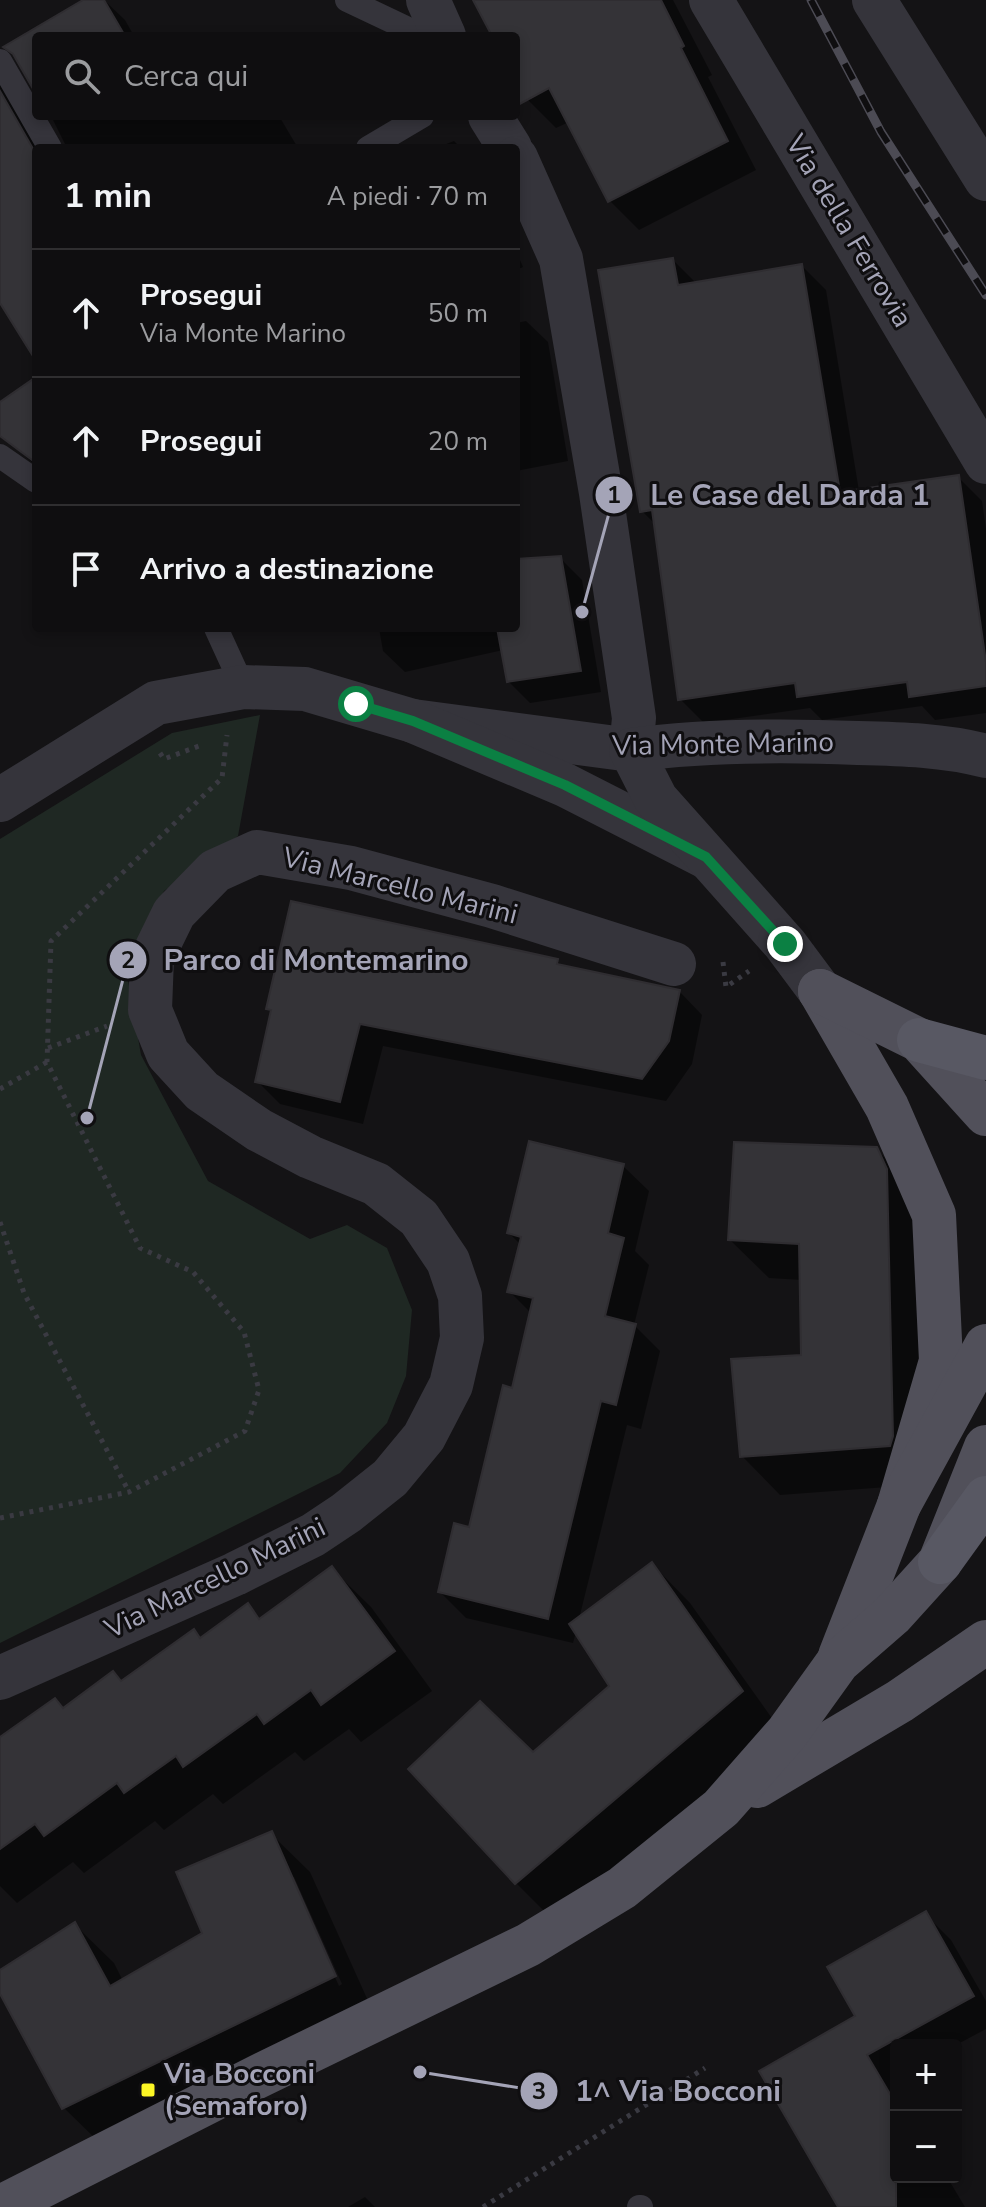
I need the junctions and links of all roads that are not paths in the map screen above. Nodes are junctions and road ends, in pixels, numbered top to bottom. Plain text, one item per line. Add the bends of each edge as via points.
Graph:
1 (347, 0) edge
2 (428, 0) edge
3 (711, 0) edge
4 (874, 0) edge
5 (415, 32) edge
6 (442, 32) edge
7 (0, 61) edge
8 (32, 117) edge
9 (34, 120) edge
10 (415, 120) edge
11 (492, 120) edge
12 (48, 144) edge
13 (375, 144) edge
14 (508, 144) edge
15 (520, 167) edge
16 (986, 179) edge
17 (0, 456) edge
18 (986, 462) edge
19 (32, 478) edge
20 (218, 632) edge
21 (243, 687) junction
22 (413, 721) junction
23 (631, 750) junction
24 (986, 756) edge
25 (0, 800) edge
26 (706, 857) junction
27 (674, 964) road end
28 (820, 991) junction
29 (919, 1040) junction
30 (986, 1058) edge
31 (986, 1114) edge
32 (986, 1346) edge
33 (986, 1447) edge
34 (986, 1498) edge
35 (899, 1505) junction
36 (940, 1562) junction
37 (986, 1642) edge
38 (838, 1662) junction
39 (0, 1678) edge
40 (721, 1808) junction
41 (1, 2207) edge

1 - 5 lane
2 - 6 street
3 - 18 street, Via della Ferrovia
4 - 16 street
7 - 8 lane
9 - 12 lane
10 - 13 lane
11 - 14 street
15 - 23 street via 561,259 634,718
17 - 19 lane
20 - 21 lane
21 - 22 street, Via Monte Marino via 305,689
21 - 25 street, Via Monte Marino via 156,703
22 - 23 street, Via Monte Marino
22 - 26 street, Via Monte Marino via 565,785
23 - 24 street, Via Monte Marino via 788,741 919,745
23 - 26 street via 656,799
26 - 28 street
27 - 39 street, Via Marcello Marini via 351,868 257,852 215,871 174,913 152,958 150,1010 168,1054 202,1091 259,1130 376,1184 419,1218 448,1261 460,1296 462,1338 451,1385 424,1437 390,1478 346,1513 235,1574
28 - 29 main road
28 - 35 main road via 887,1107 934,1215 941,1361
29 - 30 highway
29 - 31 main road
32 - 35 main road
33 - 36 main road
34 - 36 highway
35 - 38 main road
36 - 38 main road via 892,1615
37 - 40 main road via 900,1701
38 - 40 main road via 787,1733
40 - 41 main road via 622,1888 528,1945

